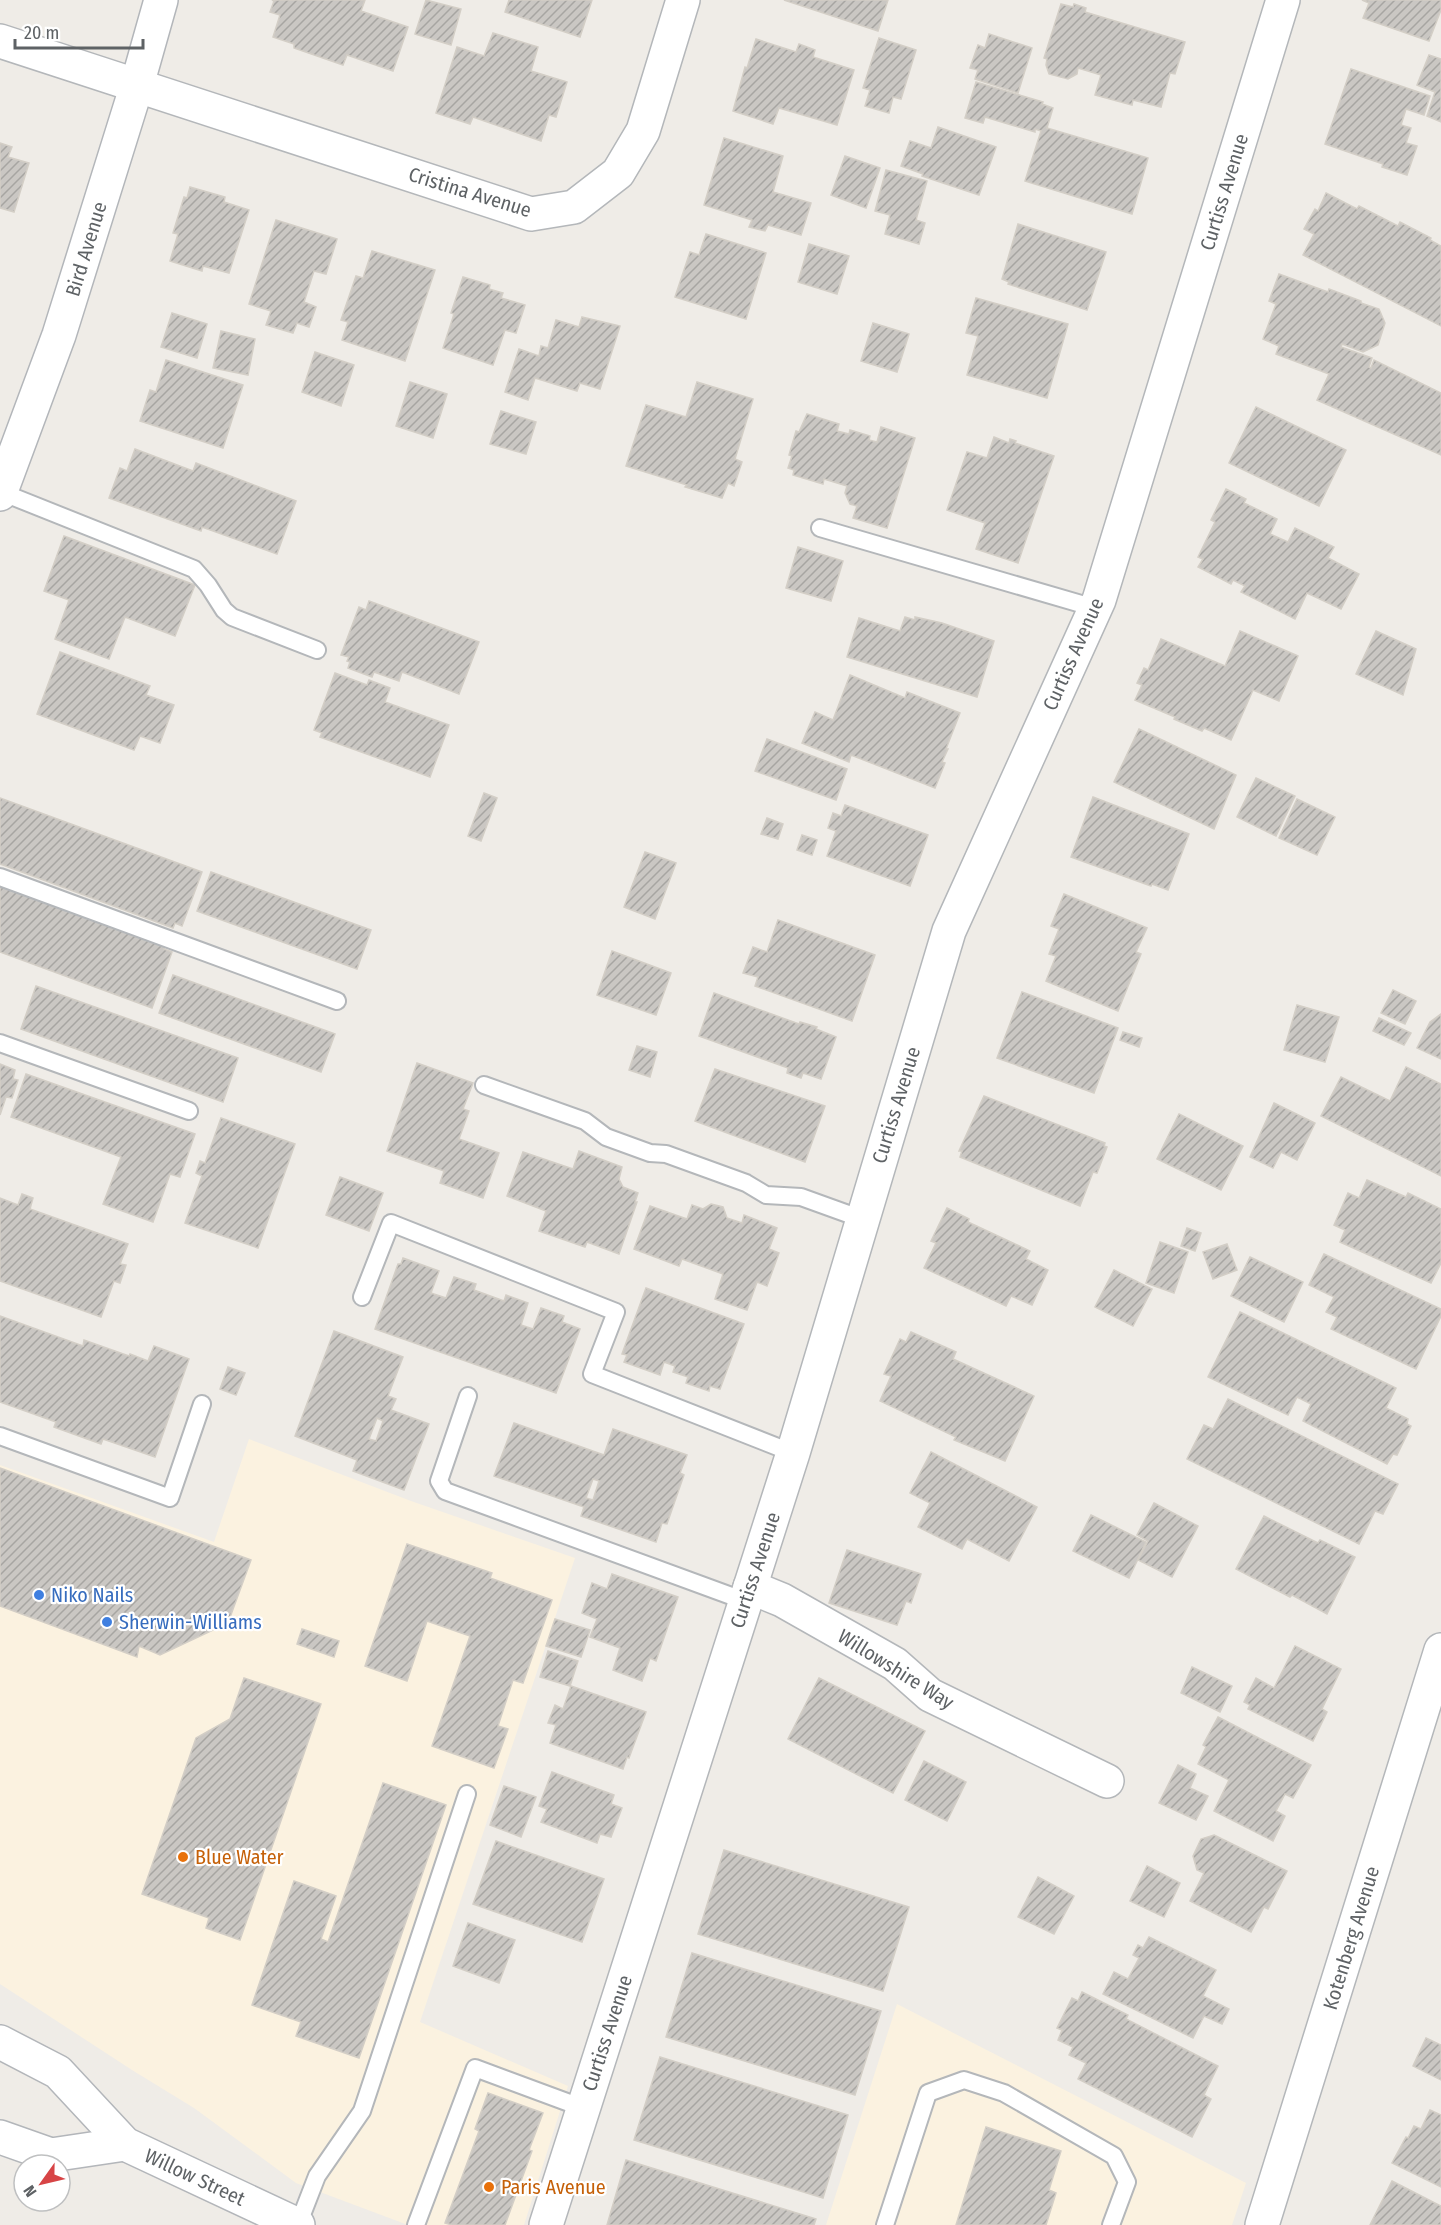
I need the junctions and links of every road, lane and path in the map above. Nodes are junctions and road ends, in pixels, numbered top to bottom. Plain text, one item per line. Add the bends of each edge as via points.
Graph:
1 (161, 0) edge
2 (683, 0) edge
3 (1283, 0) edge
4 (0, 40) edge
5 (137, 85) junction
6 (1, 493) edge
7 (820, 528) dead end
8 (1095, 608) junction
9 (317, 650) dead end
10 (0, 877) edge
11 (337, 1001) dead end
12 (0, 1044) edge
13 (484, 1085) dead end
14 (189, 1111) dead end
15 (862, 1219) junction
16 (362, 1297) dead end
17 (468, 1396) dead end
18 (202, 1404) dead end
19 (0, 1436) edge
20 (793, 1453) junction
21 (748, 1594) junction
22 (1441, 1650) edge
23 (1107, 1781) dead end
24 (467, 1794) dead end
25 (0, 2042) edge
26 (583, 2108) junction
27 (0, 2137) edge
28 (125, 2144) junction
29 (298, 2225) edge
30 (416, 2225) edge
31 (546, 2225) edge
32 (885, 2225) edge
33 (1111, 2225) edge
34 (1262, 2225) edge

1 - 5 street, Bird Avenue
2 - 5 street, Cristina Avenue via 643,131 618,173 574,207 542,213 531,214
3 - 8 street, Curtiss Avenue
4 - 5 street, Cristina Avenue
5 - 6 street, Bird Avenue via 59,335
6 - 9 lane via 194,569 232,617
7 - 8 lane
8 - 15 street, Curtiss Avenue via 949,931
10 - 11 lane
12 - 14 lane
13 - 15 lane via 585,1121 606,1137 650,1154 666,1154 746,1183 766,1195 801,1197
15 - 20 street, Curtiss Avenue
16 - 20 lane via 391,1223 616,1312 592,1374
17 - 21 lane via 439,1481 445,1491
18 - 19 lane via 170,1498
20 - 21 street, Curtiss Avenue
21 - 23 street, Willowshire Way via 782,1600 895,1664 930,1695
21 - 26 street, Curtiss Avenue
22 - 34 street, Kotenberg Avenue
24 - 29 lane via 362,2111 317,2176
25 - 28 street, Willow Street via 58,2072
26 - 30 lane via 475,2068
26 - 31 street, Curtiss Avenue
27 - 28 street, Willow Street via 51,2155
28 - 29 street, Willow Street
32 - 33 lane via 928,2093 964,2080 1004,2093 1114,2156 1127,2182

